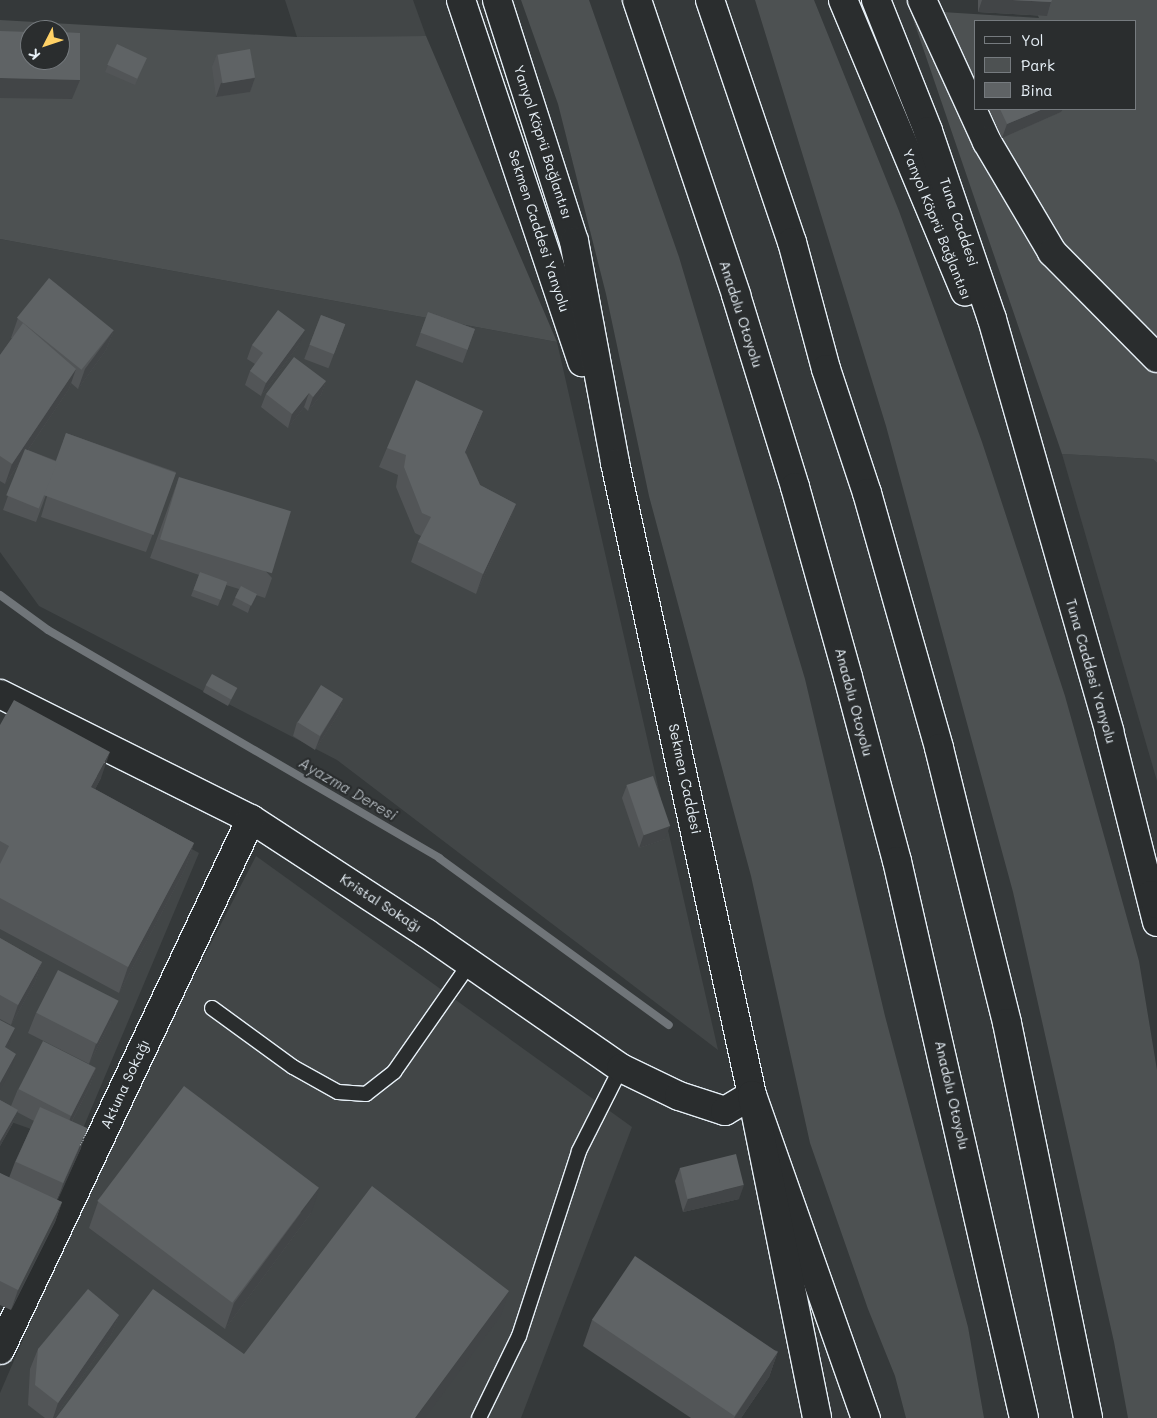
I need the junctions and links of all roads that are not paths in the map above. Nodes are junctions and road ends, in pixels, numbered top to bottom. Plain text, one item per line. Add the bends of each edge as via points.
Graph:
1 (460, 0) edge
2 (497, 0) edge
3 (637, 0) edge
4 (710, 0) edge
5 (843, 0) edge
6 (876, 0) edge
7 (922, 0) edge
8 (1157, 358) edge
9 (1029, 449) junction
10 (615, 463) junction
11 (0, 694) edge
12 (250, 819) junction
13 (1154, 900) edge
14 (1157, 922) edge
15 (470, 963) junction
16 (212, 1008) dead end
17 (621, 1068) junction
18 (752, 1094) junction
19 (0, 1350) edge
20 (479, 1418) edge
21 (817, 1418) edge
22 (866, 1418) edge
23 (1024, 1418) edge
24 (1088, 1418) edge

1 - 10 main road, Sekmen Caddesi Yanyolu
2 - 10 main road, Yanyol Köprü Bağlantısı via 574,241
3 - 23 main road, Anadolu Otoyolu via 739,304 795,486 845,667 897,861
4 - 24 main road via 792,242 826,369 867,493 939,748 1007,1023
5 - 9 main road, Yanyol Köprü Bağlantısı
6 - 9 main road, Tuna Caddesi via 928,131 989,310
7 - 8 main road via 987,142 1052,252
9 - 13 main road, Tuna Caddesi Yanyolu
10 - 18 main road, Sekmen Caddesi
11 - 12 main road, Kristal Sokağı
12 - 15 main road, Kristal Sokağı
12 - 19 main road, Aktuna Sokağı
13 - 14 main road, Tuna Caddesi Yanyolu
15 - 16 lane via 394,1072 366,1094 338,1092 293,1067
15 - 17 main road, Kristal Sokağı
17 - 18 main road, Kristal Sokağı via 679,1096 724,1111
17 - 20 lane via 579,1151 519,1336
18 - 21 main road
18 - 22 main road

